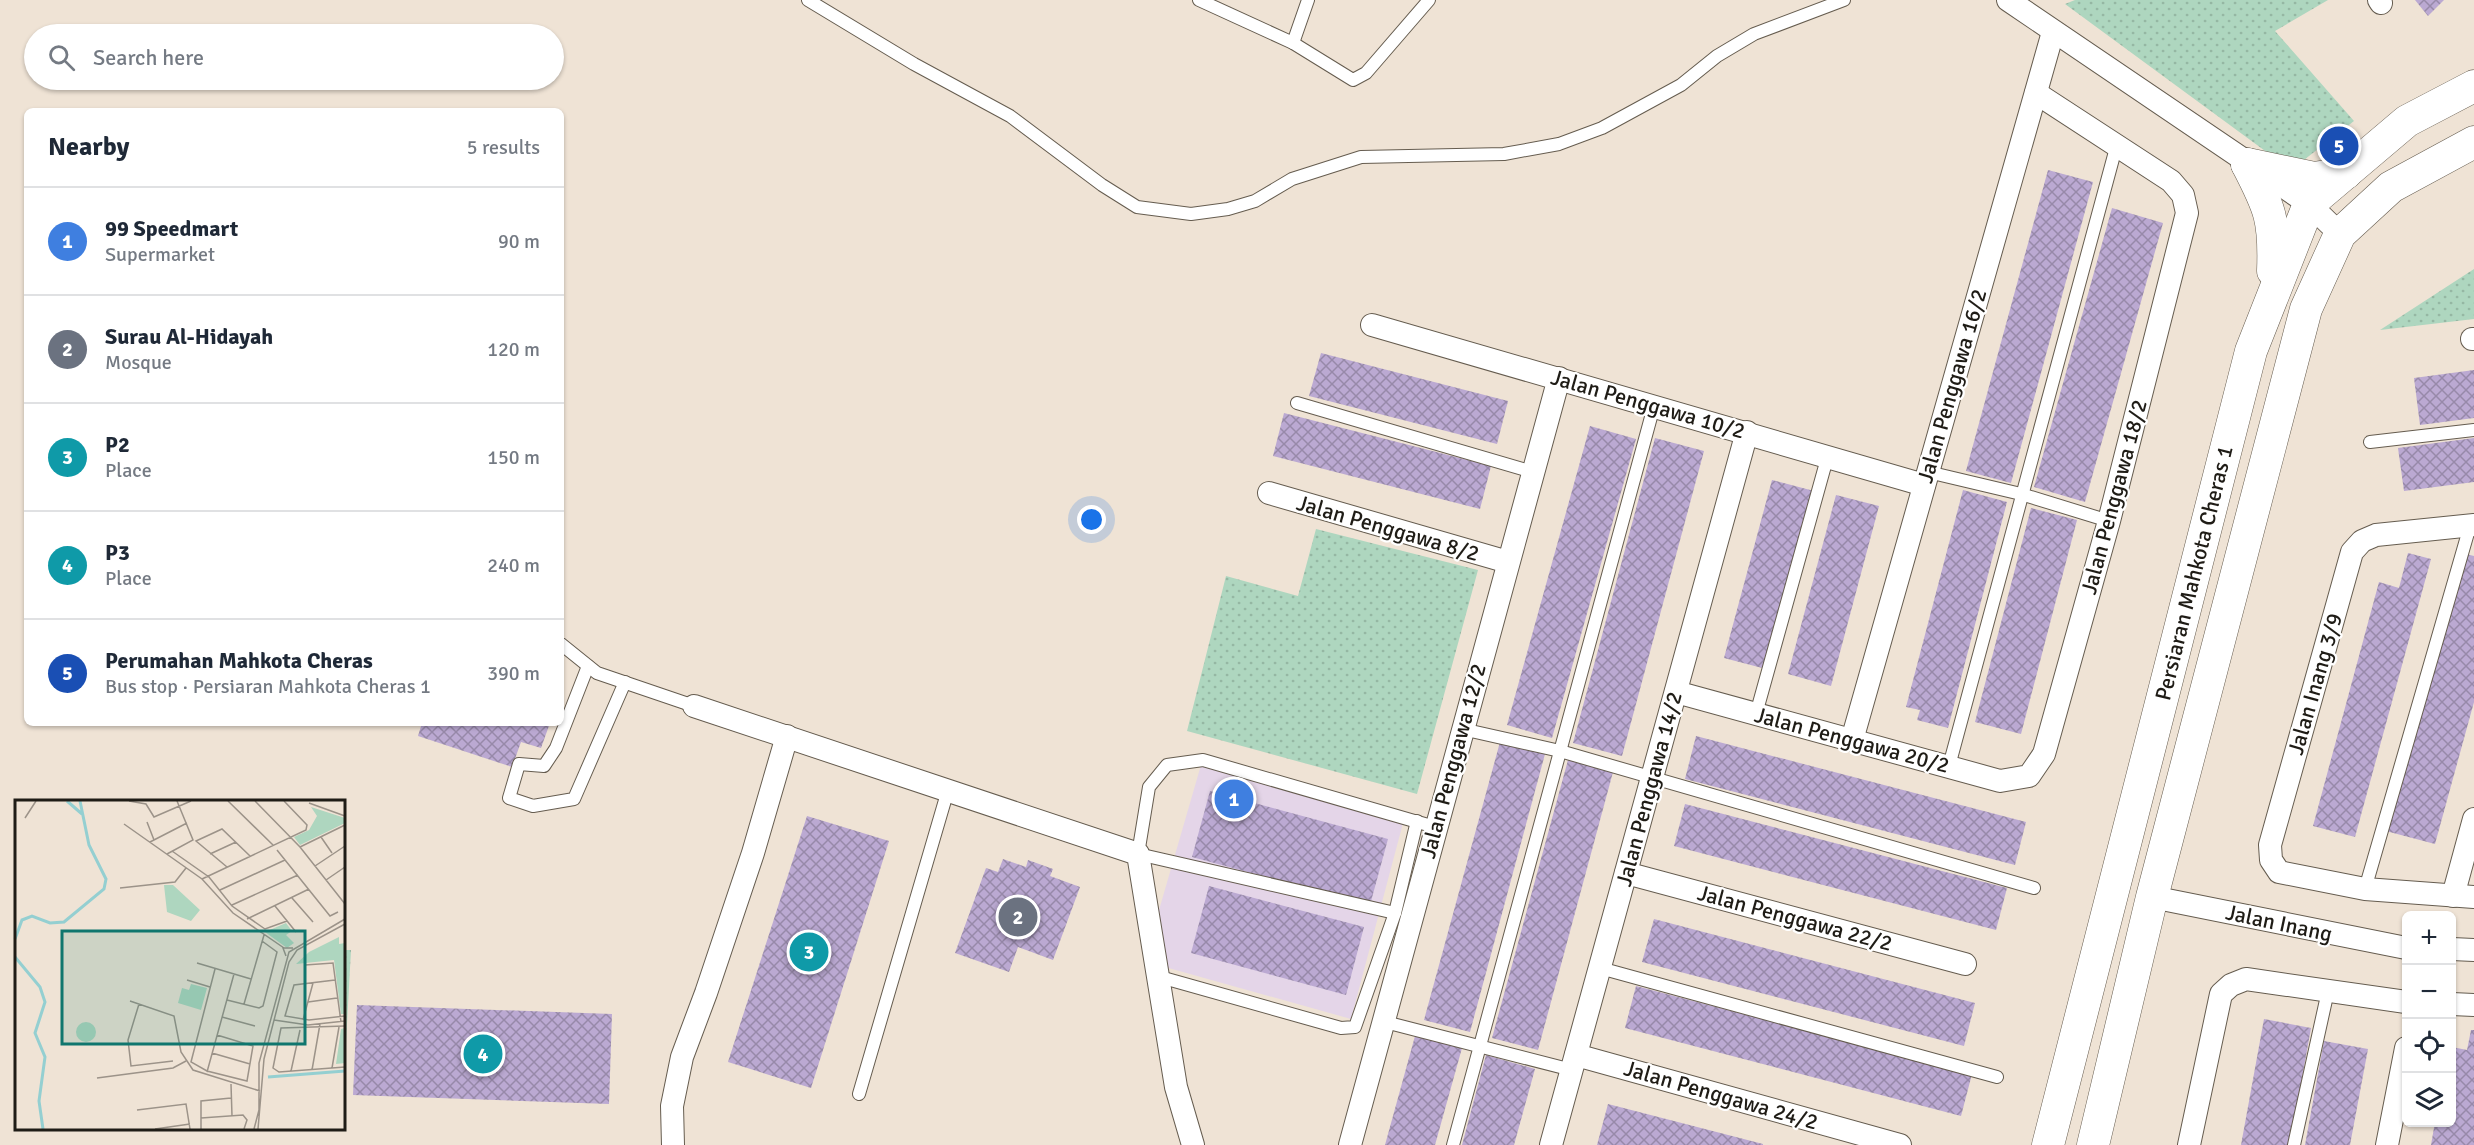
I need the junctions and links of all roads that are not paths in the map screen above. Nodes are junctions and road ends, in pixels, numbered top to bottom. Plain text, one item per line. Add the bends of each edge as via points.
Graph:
1 (808, 0) edge
2 (1198, 0) edge
3 (1308, 0) edge
4 (1429, 0) edge
5 (1844, 0) edge
6 (2008, 0) edge
7 (2053, 32) junction
8 (1293, 43) junction
9 (2474, 86) edge
10 (2036, 93) junction
11 (2474, 142) edge
12 (2116, 144) junction
13 (2247, 164) junction
14 (2346, 172) junction
15 (2308, 204) junction
16 (2340, 234) junction
17 (2273, 292) junction
18 (1372, 325) dead end
19 (1559, 378) junction
20 (1298, 403) dead end
21 (1654, 406) junction
22 (2474, 430) edge
23 (1747, 432) junction
24 (2370, 442) dead end
25 (1828, 455) junction
26 (1533, 472) junction
27 (1926, 479) junction
28 (1269, 494) dead end
29 (2021, 494) junction
30 (2109, 520) junction
31 (2472, 526) edge
32 (1508, 562) junction
33 (564, 646) edge
34 (588, 666) junction
35 (625, 682) junction
36 (1676, 692) junction
37 (694, 706) joint
38 (1756, 714) junction
39 (1462, 729) junction
40 (787, 736) junction
41 (1852, 740) junction
42 (1560, 751) junction
43 (1949, 766) junction
44 (2029, 776) joint
45 (1652, 777) junction
46 (948, 790) junction
47 (2474, 819) edge
48 (1426, 824) junction
49 (1138, 854) junction
50 (1626, 873) junction
51 (2034, 888) dead end
52 (2366, 889) junction
53 (2463, 896) edge
54 (2152, 897) junction
55 (1395, 913) junction
56 (2402, 947) edge
57 (2456, 949) edge
58 (2474, 950) edge
59 (1965, 964) dead end
60 (1600, 968) junction
61 (1160, 976) junction
62 (2328, 991) junction
63 (2402, 1001) edge
64 (2456, 1004) edge
65 (2474, 1005) edge
66 (1385, 1022) junction
67 (1479, 1047) junction
68 (1574, 1062) junction
69 (2402, 1068) edge
70 (1997, 1077) dead end
71 (859, 1094) dead end
72 (673, 1145) edge
73 (1193, 1145) edge
74 (1350, 1145) edge
75 (1453, 1145) edge
76 (1551, 1145) edge
77 (1900, 1145) edge
78 (2048, 1145) edge
79 (2093, 1145) edge
80 (2189, 1145) edge
81 (2294, 1145) edge
82 (2387, 1145) edge

1 - 5 lane via 1010,116 1137,207 1191,214 1255,201 1292,179 1361,157 1492,154 1559,144 1602,128 1682,85 1717,56 1754,34
2 - 8 lane
3 - 8 lane
4 - 8 lane via 1366,73 1353,80
6 - 7 street
7 - 10 street, Jalan Penggawa 16/2
7 - 13 street
9 - 14 main road, Persiaran Mahkota Cheras 1 via 2407,122
10 - 12 street
10 - 27 street, Jalan Penggawa 16/2
11 - 16 main road, Persiaran Mahkota Cheras 1 via 2391,187
12 - 29 lane
12 - 30 street, Jalan Penggawa 18/2 via 2171,182 2183,195 2187,213
13 - 14 main road via 2314,178
13 - 15 street
13 - 17 main road via 2268,203 2275,233
14 - 15 main road, Persiaran Mahkota Cheras 1
15 - 16 street
15 - 17 main road, Persiaran Mahkota Cheras 1
16 - 54 main road, Persiaran Mahkota Cheras 1 via 2306,309
17 - 78 main road, Persiaran Mahkota Cheras 1 via 2251,351
18 - 19 street, Jalan Penggawa 10/2
19 - 21 street, Jalan Penggawa 10/2
19 - 26 street, Jalan Penggawa 12/2
20 - 26 lane
21 - 23 street, Jalan Penggawa 10/2
21 - 42 lane
22 - 24 lane
23 - 25 street, Jalan Penggawa 10/2
23 - 36 street, Jalan Penggawa 14/2
25 - 27 street, Jalan Penggawa 10/2
25 - 38 lane
26 - 32 street, Jalan Penggawa 12/2
27 - 29 lane
27 - 41 street, Jalan Penggawa 16/2
28 - 32 street, Jalan Penggawa 8/2
29 - 30 lane
29 - 43 lane
30 - 44 street, Jalan Penggawa 18/2 via 2044,754
31 - 52 lane
31 - 52 street, Jalan Inang 3/9 via 2376,535 2362,541 2352,552 2270,845 2271,860 2280,872
32 - 39 street, Jalan Penggawa 12/2
33 - 34 lane
34 - 35 lane
34 - 35 lane via 556,748 544,766 519,764 509,798 533,806 574,799
35 - 37 lane
36 - 38 street, Jalan Penggawa 20/2
36 - 45 street, Jalan Penggawa 14/2
37 - 40 street
38 - 41 street, Jalan Penggawa 20/2
39 - 42 lane
39 - 48 street, Jalan Penggawa 12/2
40 - 46 street
40 - 72 street via 753,853 682,1057 672,1107
41 - 43 street, Jalan Penggawa 20/2
42 - 45 lane
42 - 67 lane
43 - 44 street, Jalan Penggawa 20/2 via 2000,781
45 - 50 street, Jalan Penggawa 14/2
45 - 51 lane
46 - 49 street
46 - 71 lane
47 - 53 street
48 - 49 lane via 1203,760 1167,765 1156,776 1149,787
48 - 55 lane
48 - 66 street, Jalan Penggawa 12/2
49 - 55 lane
49 - 61 street
50 - 59 street, Jalan Penggawa 22/2
50 - 60 street, Jalan Penggawa 14/2
52 - 53 street
54 - 56 street, Jalan Inang
54 - 79 main road, Persiaran Mahkota Cheras 1
55 - 61 lane via 1355,1027 1341,1028
57 - 58 street
60 - 68 street, Jalan Penggawa 14/2
60 - 70 lane
61 - 73 street via 1176,1086
62 - 63 street
62 - 80 street via 2246,979 2221,994
62 - 81 lane
64 - 65 street
66 - 67 lane
66 - 74 street, Jalan Penggawa 12/2
67 - 68 lane
67 - 75 lane
68 - 76 street, Jalan Penggawa 14/2
68 - 77 street, Jalan Penggawa 24/2
69 - 82 street

